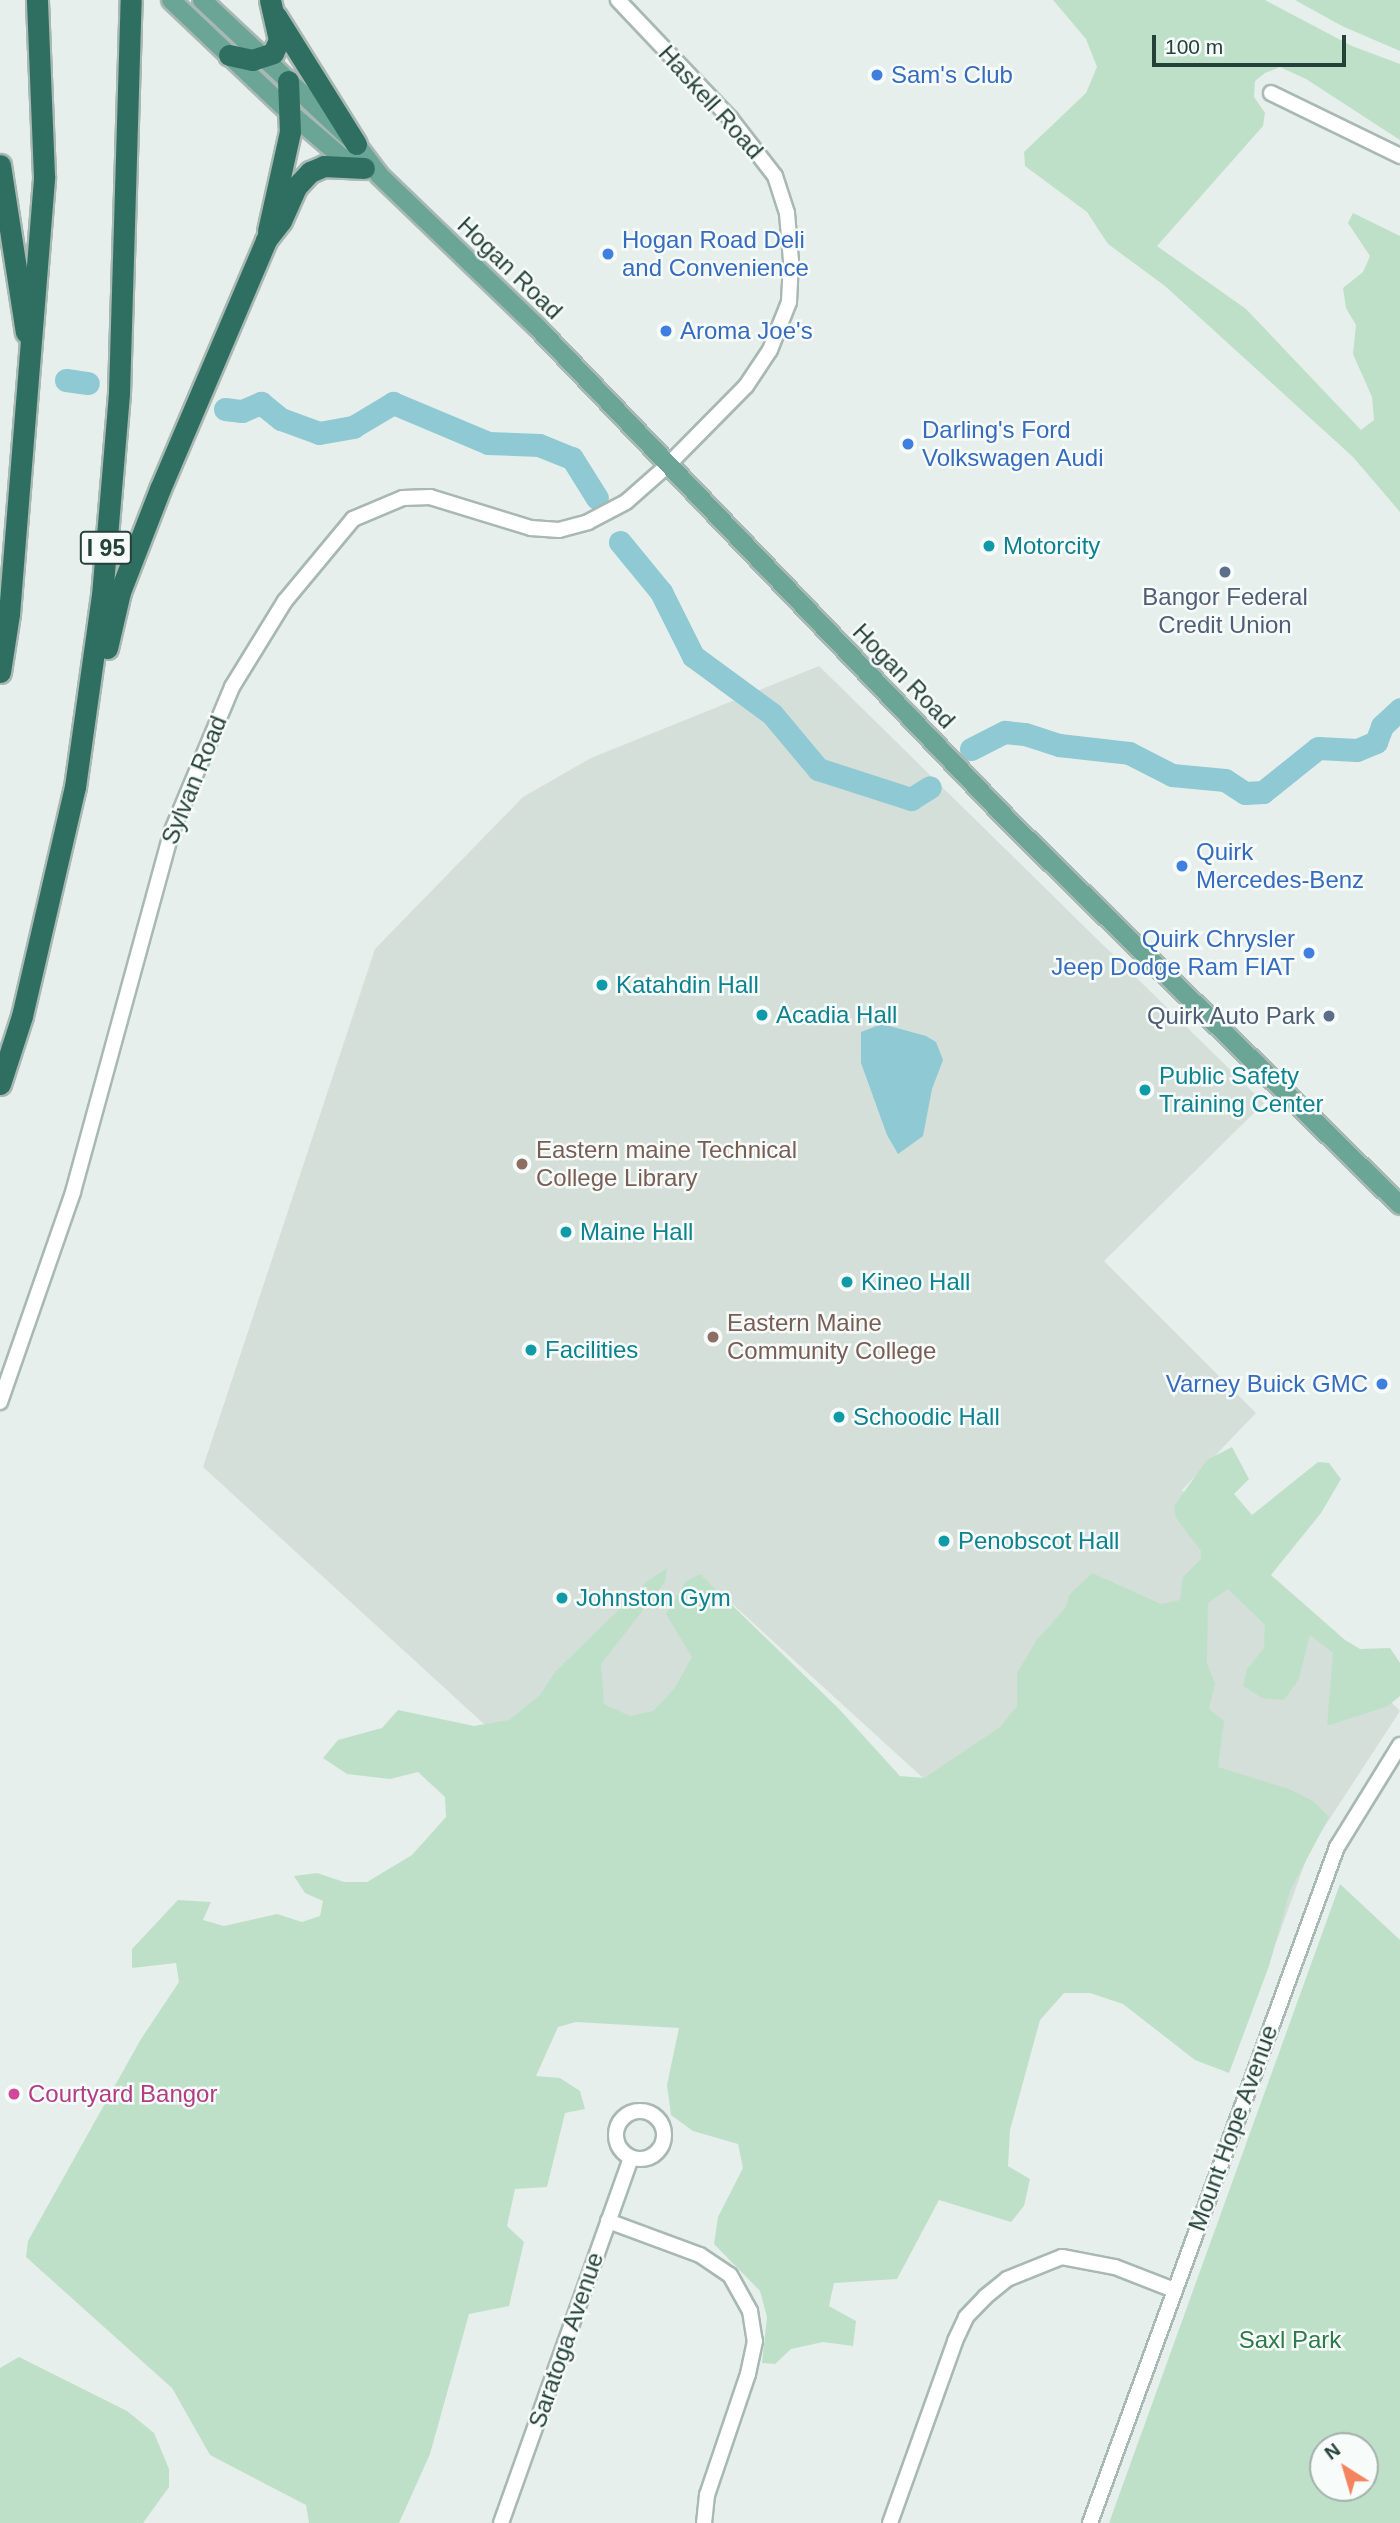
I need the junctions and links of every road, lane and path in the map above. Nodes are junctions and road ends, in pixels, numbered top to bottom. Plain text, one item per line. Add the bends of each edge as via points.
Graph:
1 (37, 0) edge
2 (131, 0) edge
3 (202, 0) edge
4 (618, 0) edge
5 (174, 3) edge
6 (273, 8) edge
7 (229, 55) junction
8 (264, 58) junction
9 (288, 81) junction
10 (1271, 93) dead end
11 (289, 112) junction
12 (356, 144) junction
13 (1400, 156) edge
14 (0, 165) edge
15 (371, 171) junction
16 (266, 240) junction
17 (32, 348) junction
18 (668, 465) junction
19 (0, 672) edge
20 (75, 787) junction
21 (0, 1084) edge
22 (1400, 1205) edge
23 (0, 1402) edge
24 (1400, 1745) edge
25 (631, 2158) dead end
26 (608, 2221) junction
27 (1174, 2290) junction
28 (501, 2523) edge
29 (704, 2523) edge
30 (890, 2523) edge
31 (1090, 2523) edge

1 - 17 highway via 44,176
2 - 20 highway, I 95 via 119,393 102,596
3 - 8 main road, Hogan Road
4 - 18 street, Haskell Road via 757,149 775,176 790,235 789,302 770,350 746,386
5 - 7 main road, Hogan Road
6 - 8 highway via 277,47
6 - 12 highway
7 - 8 highway
7 - 11 main road, Hogan Road
8 - 9 main road, Hogan Road
9 - 11 highway
9 - 12 main road, Hogan Road
10 - 13 street
11 - 15 main road, Hogan Road via 344,159
11 - 16 highway via 287,153
12 - 15 main road, Hogan Road
14 - 17 highway via 21,316
15 - 16 highway via 324,166 310,172 296,187 281,221
15 - 18 main road, Hogan Road via 537,327
16 - 20 highway via 120,592
17 - 19 highway
18 - 22 main road, Hogan Road via 1011,823
18 - 23 street, Sylvan Road via 626,502 588,522 559,530 531,528 430,498 380,504 345,528 285,601 232,687 171,833 81,1165
20 - 21 highway, I 95 via 22,1016
24 - 27 street, Mount Hope Avenue via 1336,1847
25 - 26 street, Saratoga Avenue
26 - 28 street, Saratoga Avenue
26 - 29 street via 700,2255 730,2275 750,2311 755,2341 748,2374 708,2494
27 - 30 street via 1115,2267 1062,2257 1007,2279 985,2297 966,2317 955,2341
27 - 31 street, Mount Hope Avenue

